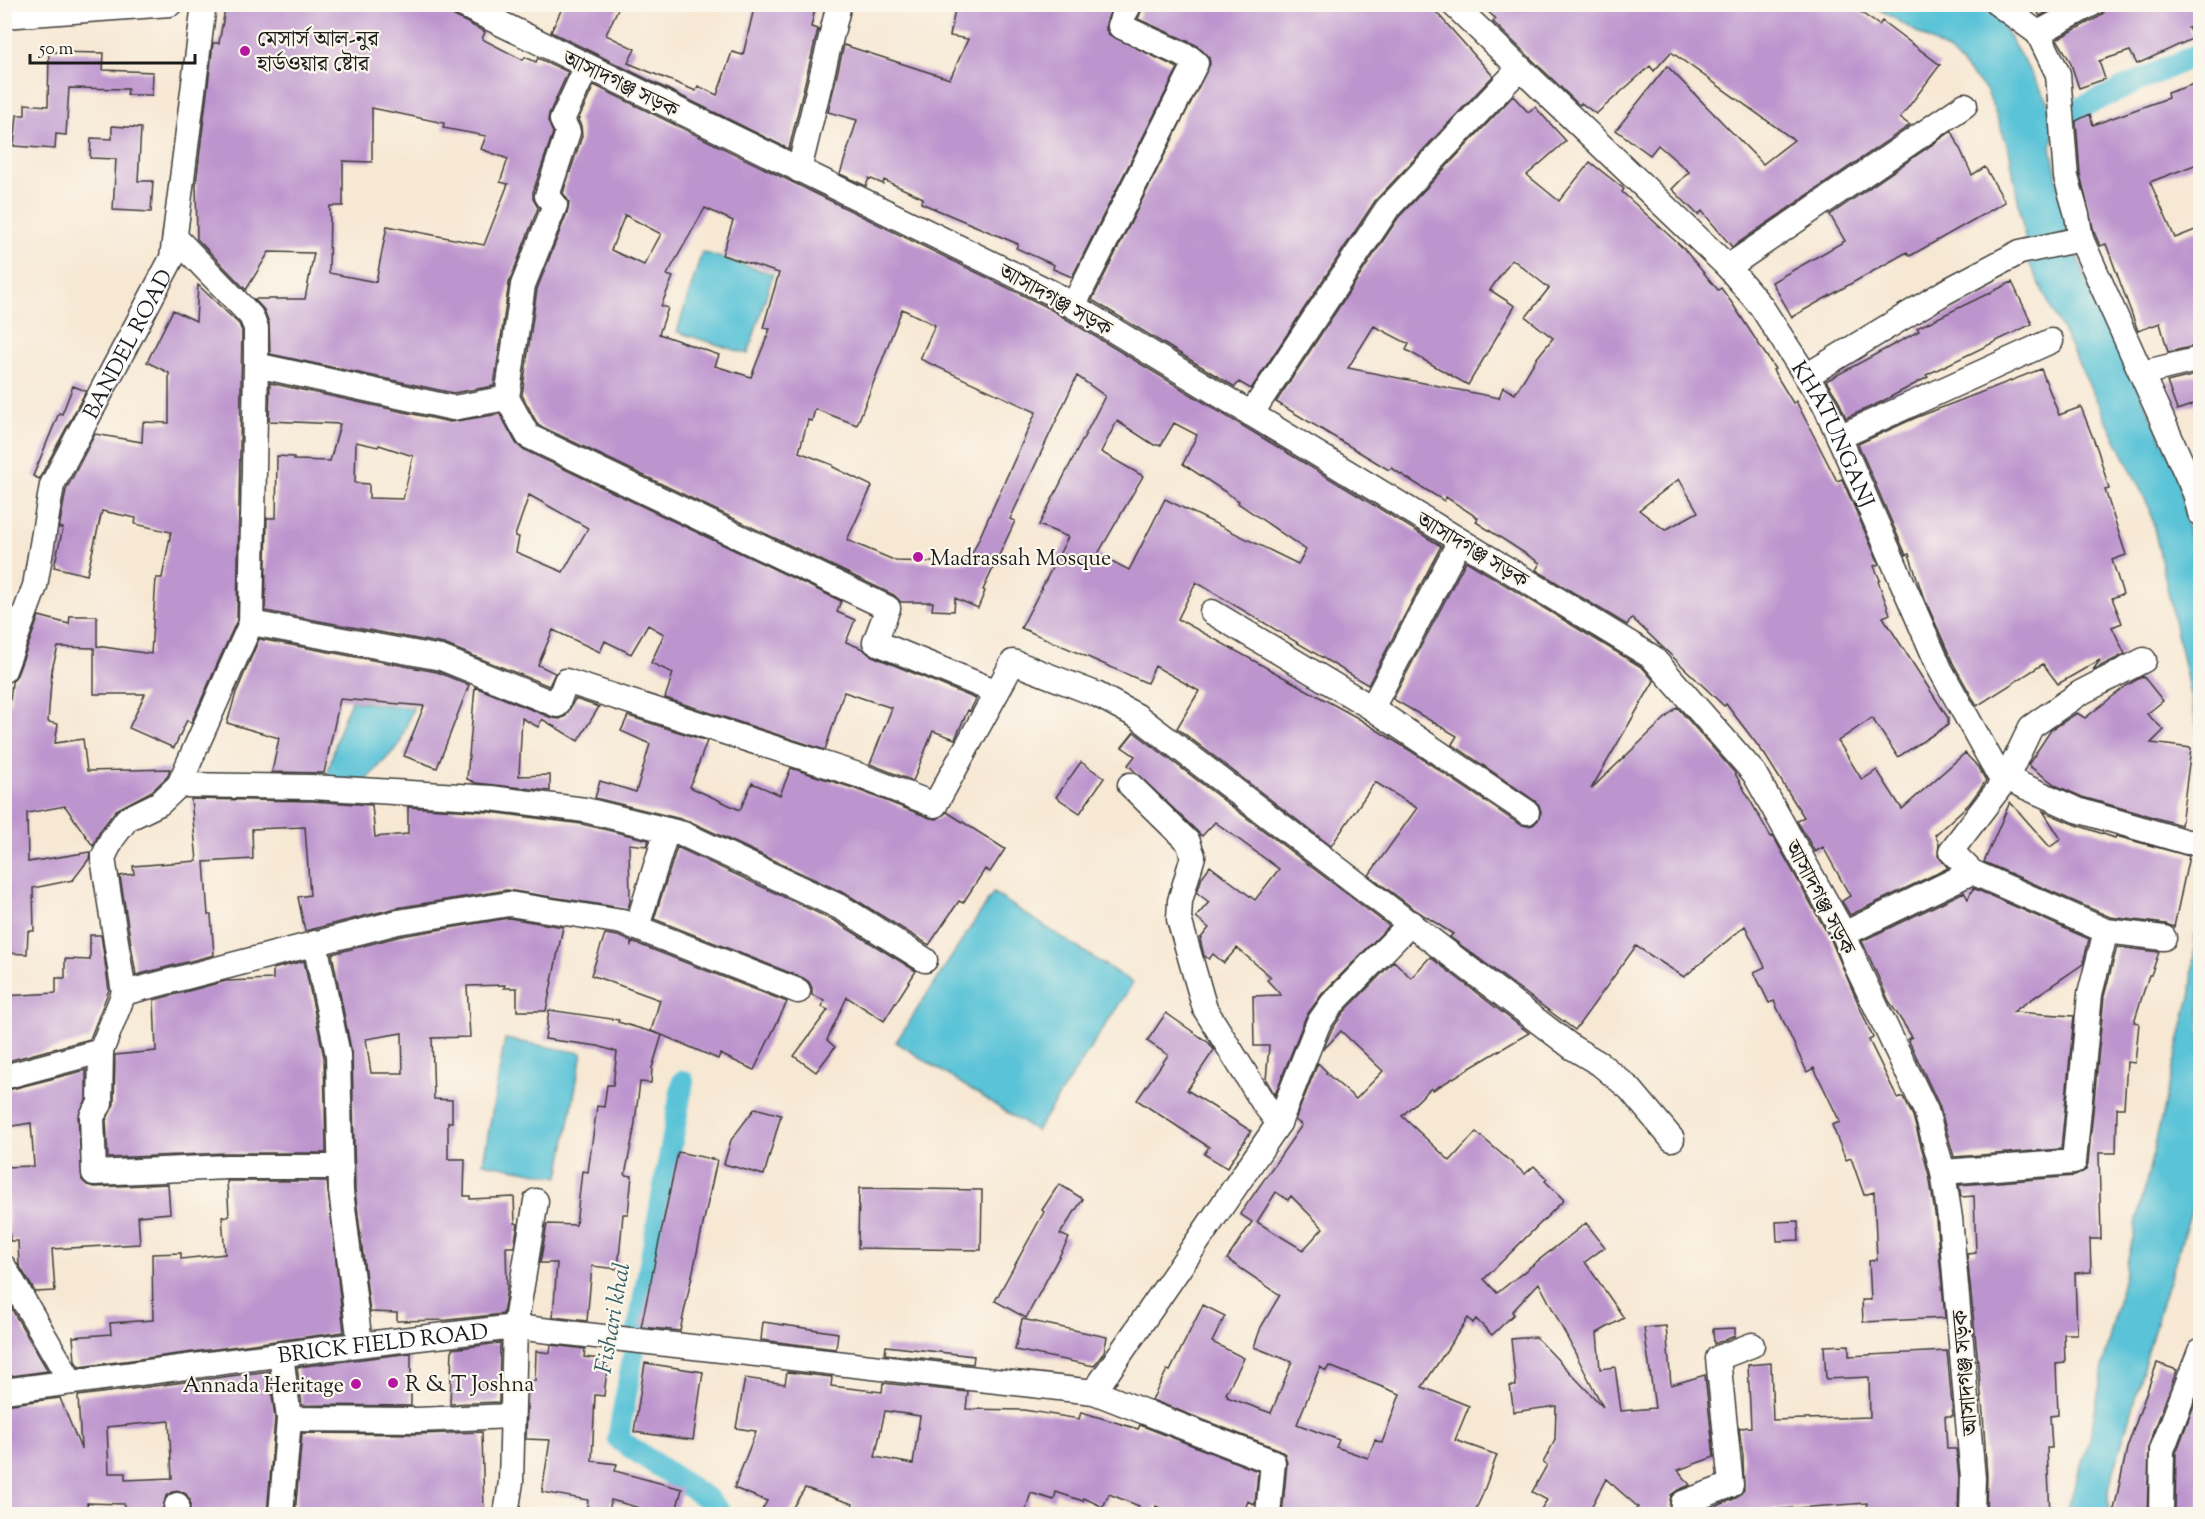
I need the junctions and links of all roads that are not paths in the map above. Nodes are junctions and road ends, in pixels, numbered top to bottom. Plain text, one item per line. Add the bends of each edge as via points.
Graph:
1 (170, 4) edge
2 (204, 4) edge
3 (461, 4) edge
4 (839, 4) edge
5 (1130, 4) edge
6 (1453, 4) edge
7 (1998, 4) edge
8 (2092, 4) edge
9 (4, 16) edge
10 (2038, 33) junction
11 (587, 66) junction
12 (1520, 68) junction
13 (1965, 105) dead end
14 (799, 170) junction
15 (175, 237) junction
16 (2081, 239) junction
17 (1728, 267) junction
18 (1073, 306) junction
19 (2051, 341) dead end
20 (2200, 359) edge
21 (256, 364) junction
22 (2142, 373) junction
23 (1806, 376) junction
24 (507, 398) junction
25 (1251, 414) junction
26 (1839, 437) junction
27 (2200, 513) edge
28 (1460, 541) junction
29 (1212, 612) dead end
30 (250, 622) junction
31 (2144, 660) dead end
32 (4, 670) edge
33 (997, 692) junction
34 (1372, 708) junction
35 (2006, 779) junction
36 (179, 785) junction
37 (1130, 785) dead end
38 (1527, 812) dead end
39 (667, 830) junction
40 (2194, 842) edge
41 (1972, 872) junction
42 (1410, 923) junction
43 (637, 927) junction
44 (2106, 931) junction
45 (1844, 934) junction
46 (2164, 938) dead end
47 (315, 944) junction
48 (925, 960) dead end
49 (798, 991) dead end
50 (124, 993) junction
51 (100, 1051) junction
52 (4, 1077) edge
53 (1279, 1123) junction
54 (1672, 1139) dead end
55 (341, 1167) junction
56 (1943, 1172) junction
57 (536, 1202) dead end
58 (4, 1267) edge
59 (515, 1327) junction
60 (360, 1344) junction
61 (1752, 1345) dead end
62 (2200, 1351) edge
63 (281, 1354) junction
64 (71, 1382) junction
65 (4, 1390) edge
66 (1094, 1392) junction
67 (512, 1416) junction
68 (289, 1419) junction
69 (281, 1515) edge
70 (506, 1515) edge
71 (1268, 1515) edge
72 (1682, 1515) edge
73 (1972, 1515) edge
74 (2161, 1515) edge

1 - 9 street
2 - 15 street, BANDEL ROAD
3 - 11 street, আসাদগঞ্জ সড়ক
4 - 14 street
5 - 18 street via 1120,26 1196,63
6 - 12 street, KHATUNGANJ
7 - 10 street
8 - 10 street
10 - 16 street via 2058,74 2066,177
11 - 14 street, আসাদগঞ্জ সড়ক
11 - 24 street via 562,120 568,132 547,196 555,205 523,285
12 - 17 street, KHATUNGANJ
12 - 25 street via 1387,209
13 - 17 street
14 - 18 street, আসাদগঞ্জ সড়ক
15 - 21 street via 251,316 256,328
15 - 32 street, BANDEL ROAD via 172,258 52,485 35,586
16 - 22 street
16 - 23 street via 2020,252
17 - 23 street, KHATUNGANJ via 1761,306
18 - 25 street, আসাদগঞ্জ সড়ক
19 - 26 street
20 - 22 street
21 - 24 street via 453,408
21 - 30 street
22 - 27 street via 2195,493
23 - 26 street, KHATUNGANJ
24 - 33 street via 528,436 888,608 875,642
25 - 28 street, আসাদগঞ্জ সড়ক
26 - 35 street, KHATUNGANJ via 1940,669 1999,775
28 - 34 street
28 - 45 street, আসাদগঞ্জ সড়ক via 1652,657 1754,773
29 - 34 street
30 - 33 street via 441,658 557,705 566,681 858,775 935,805
30 - 36 street
31 - 35 street via 2080,693 2031,727
33 - 42 street via 1013,662 1096,694 1137,716
34 - 38 street
35 - 40 street, KHATUNGANJ via 2077,810
35 - 41 street via 1952,851
36 - 39 street via 312,787 490,798 585,810
36 - 50 street via 160,803 127,819 103,858
37 - 53 street via 1188,842 1193,856 1179,919 1205,1010
39 - 43 street
39 - 48 street via 842,908
41 - 44 street
41 - 45 street
42 - 53 street via 1327,1010
42 - 54 street via 1630,1089
43 - 47 street via 622,921 509,904 398,921
43 - 49 street
44 - 46 street
44 - 56 street via 2090,994 2074,1162
45 - 56 street, আসাদগঞ্জ সড়ক via 1926,1111
47 - 50 street
47 - 55 street via 338,1055
50 - 51 street
51 - 52 street
51 - 55 street via 100,1104 92,1116 94,1173
53 - 66 street
55 - 60 street
56 - 73 street, আসাদগঞ্জ সড়ক via 1973,1478
57 - 59 street
58 - 64 street
59 - 60 street, BRICK FIELD ROAD
59 - 66 street, BRICK FIELD ROAD
59 - 67 street
60 - 63 street, BRICK FIELD ROAD
61 - 72 street via 1718,1358 1731,1485 1683,1503
62 - 74 street via 2162,1450
63 - 64 street, BRICK FIELD ROAD
63 - 68 street
64 - 65 street, BRICK FIELD ROAD
66 - 71 street, BRICK FIELD ROAD via 1274,1462
67 - 68 street
67 - 70 street
68 - 69 street

